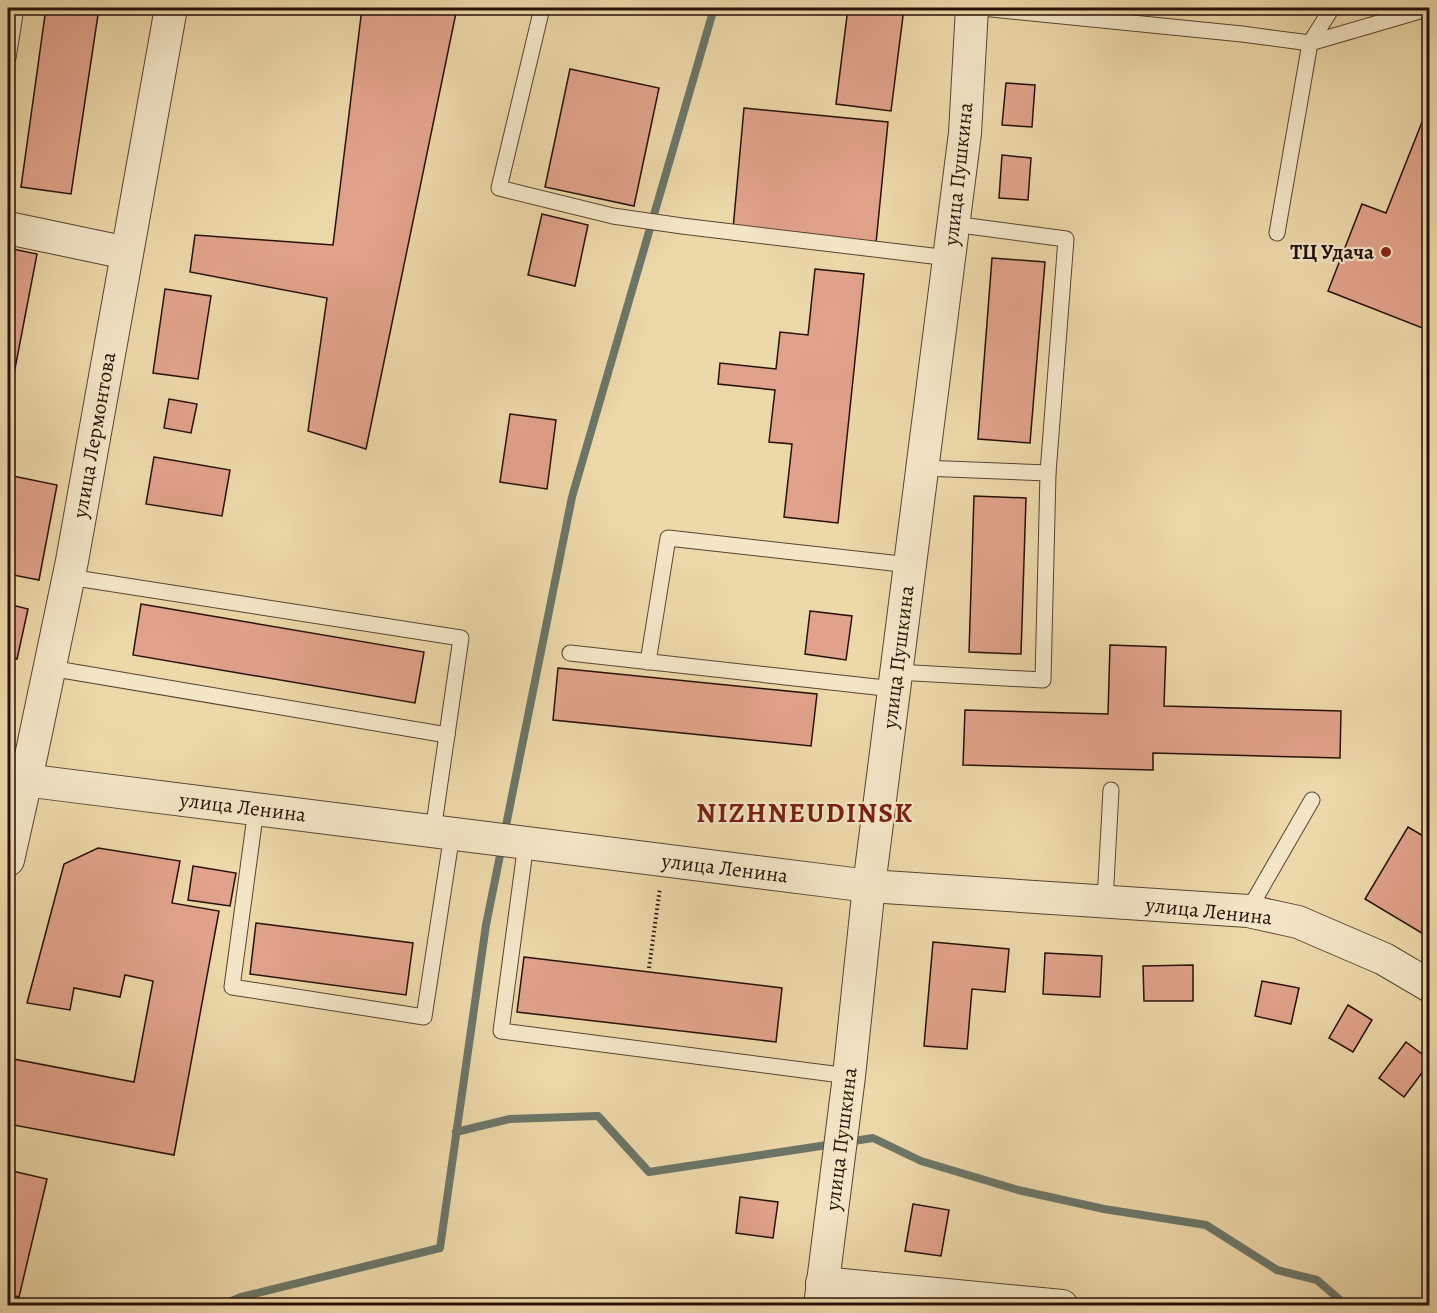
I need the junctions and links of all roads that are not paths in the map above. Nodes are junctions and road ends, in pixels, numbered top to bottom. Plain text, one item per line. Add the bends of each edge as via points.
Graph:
1 (16, 8) edge
2 (171, 8) edge
3 (542, 8) edge
4 (972, 8) edge
5 (982, 8) edge
6 (1332, 8) edge
7 (1430, 8) edge
8 (1310, 44) junction
9 (8, 58) edge
10 (953, 224) junction
11 (8, 228) edge
12 (1277, 233) dead end
13 (127, 253) junction
14 (949, 258) junction
15 (922, 468) junction
16 (1048, 473) junction
17 (910, 566) junction
18 (69, 577) junction
19 (570, 654) dead end
20 (648, 662) junction
21 (50, 668) junction
22 (895, 681) junction
23 (447, 735) junction
24 (17, 779) edge
25 (1111, 790) dead end
26 (1312, 800) dead end
27 (256, 809) junction
28 (442, 833) junction
29 (526, 843) junction
30 (8, 860) edge
31 (869, 886) junction
32 (1104, 901) junction
33 (1248, 911) junction
34 (1430, 987) edge
35 (849, 1076) junction
36 (821, 1294) edge
37 (1062, 1305) edge

1 - 9 lane
2 - 13 street, улица Лермонтова
3 - 14 lane via 499,188 613,216
4 - 10 street, улица Пушкина via 965,133
5 - 8 lane
6 - 8 lane
7 - 8 lane
8 - 12 lane
10 - 14 street, улица Пушкина
10 - 16 lane via 1066,239
11 - 13 street
13 - 18 street, улица Лермонтова
14 - 15 street, улица Пушкина
15 - 16 lane
15 - 17 street, улица Пушкина
16 - 22 lane via 1042,680
17 - 20 lane via 668,538
17 - 22 street, улица Пушкина
18 - 21 street, улица Лермонтова
18 - 23 lane via 461,638
19 - 20 lane
20 - 22 lane
21 - 23 lane
21 - 24 street, улица Лермонтова
22 - 31 street, улица Пушкина
23 - 28 lane
24 - 27 street, улица Ленина
24 - 30 street, улица Лермонтова
25 - 32 lane
26 - 33 lane
27 - 28 street, улица Ленина
27 - 28 lane via 232,987 424,1017
28 - 29 street, улица Ленина
29 - 31 street, улица Ленина
29 - 35 lane via 501,1031
31 - 32 street, улица Ленина
31 - 35 street, улица Пушкина
32 - 33 street, улица Ленина
33 - 34 street, улица Ленина via 1298,922 1384,959
35 - 36 street, улица Пушкина
36 - 37 street

